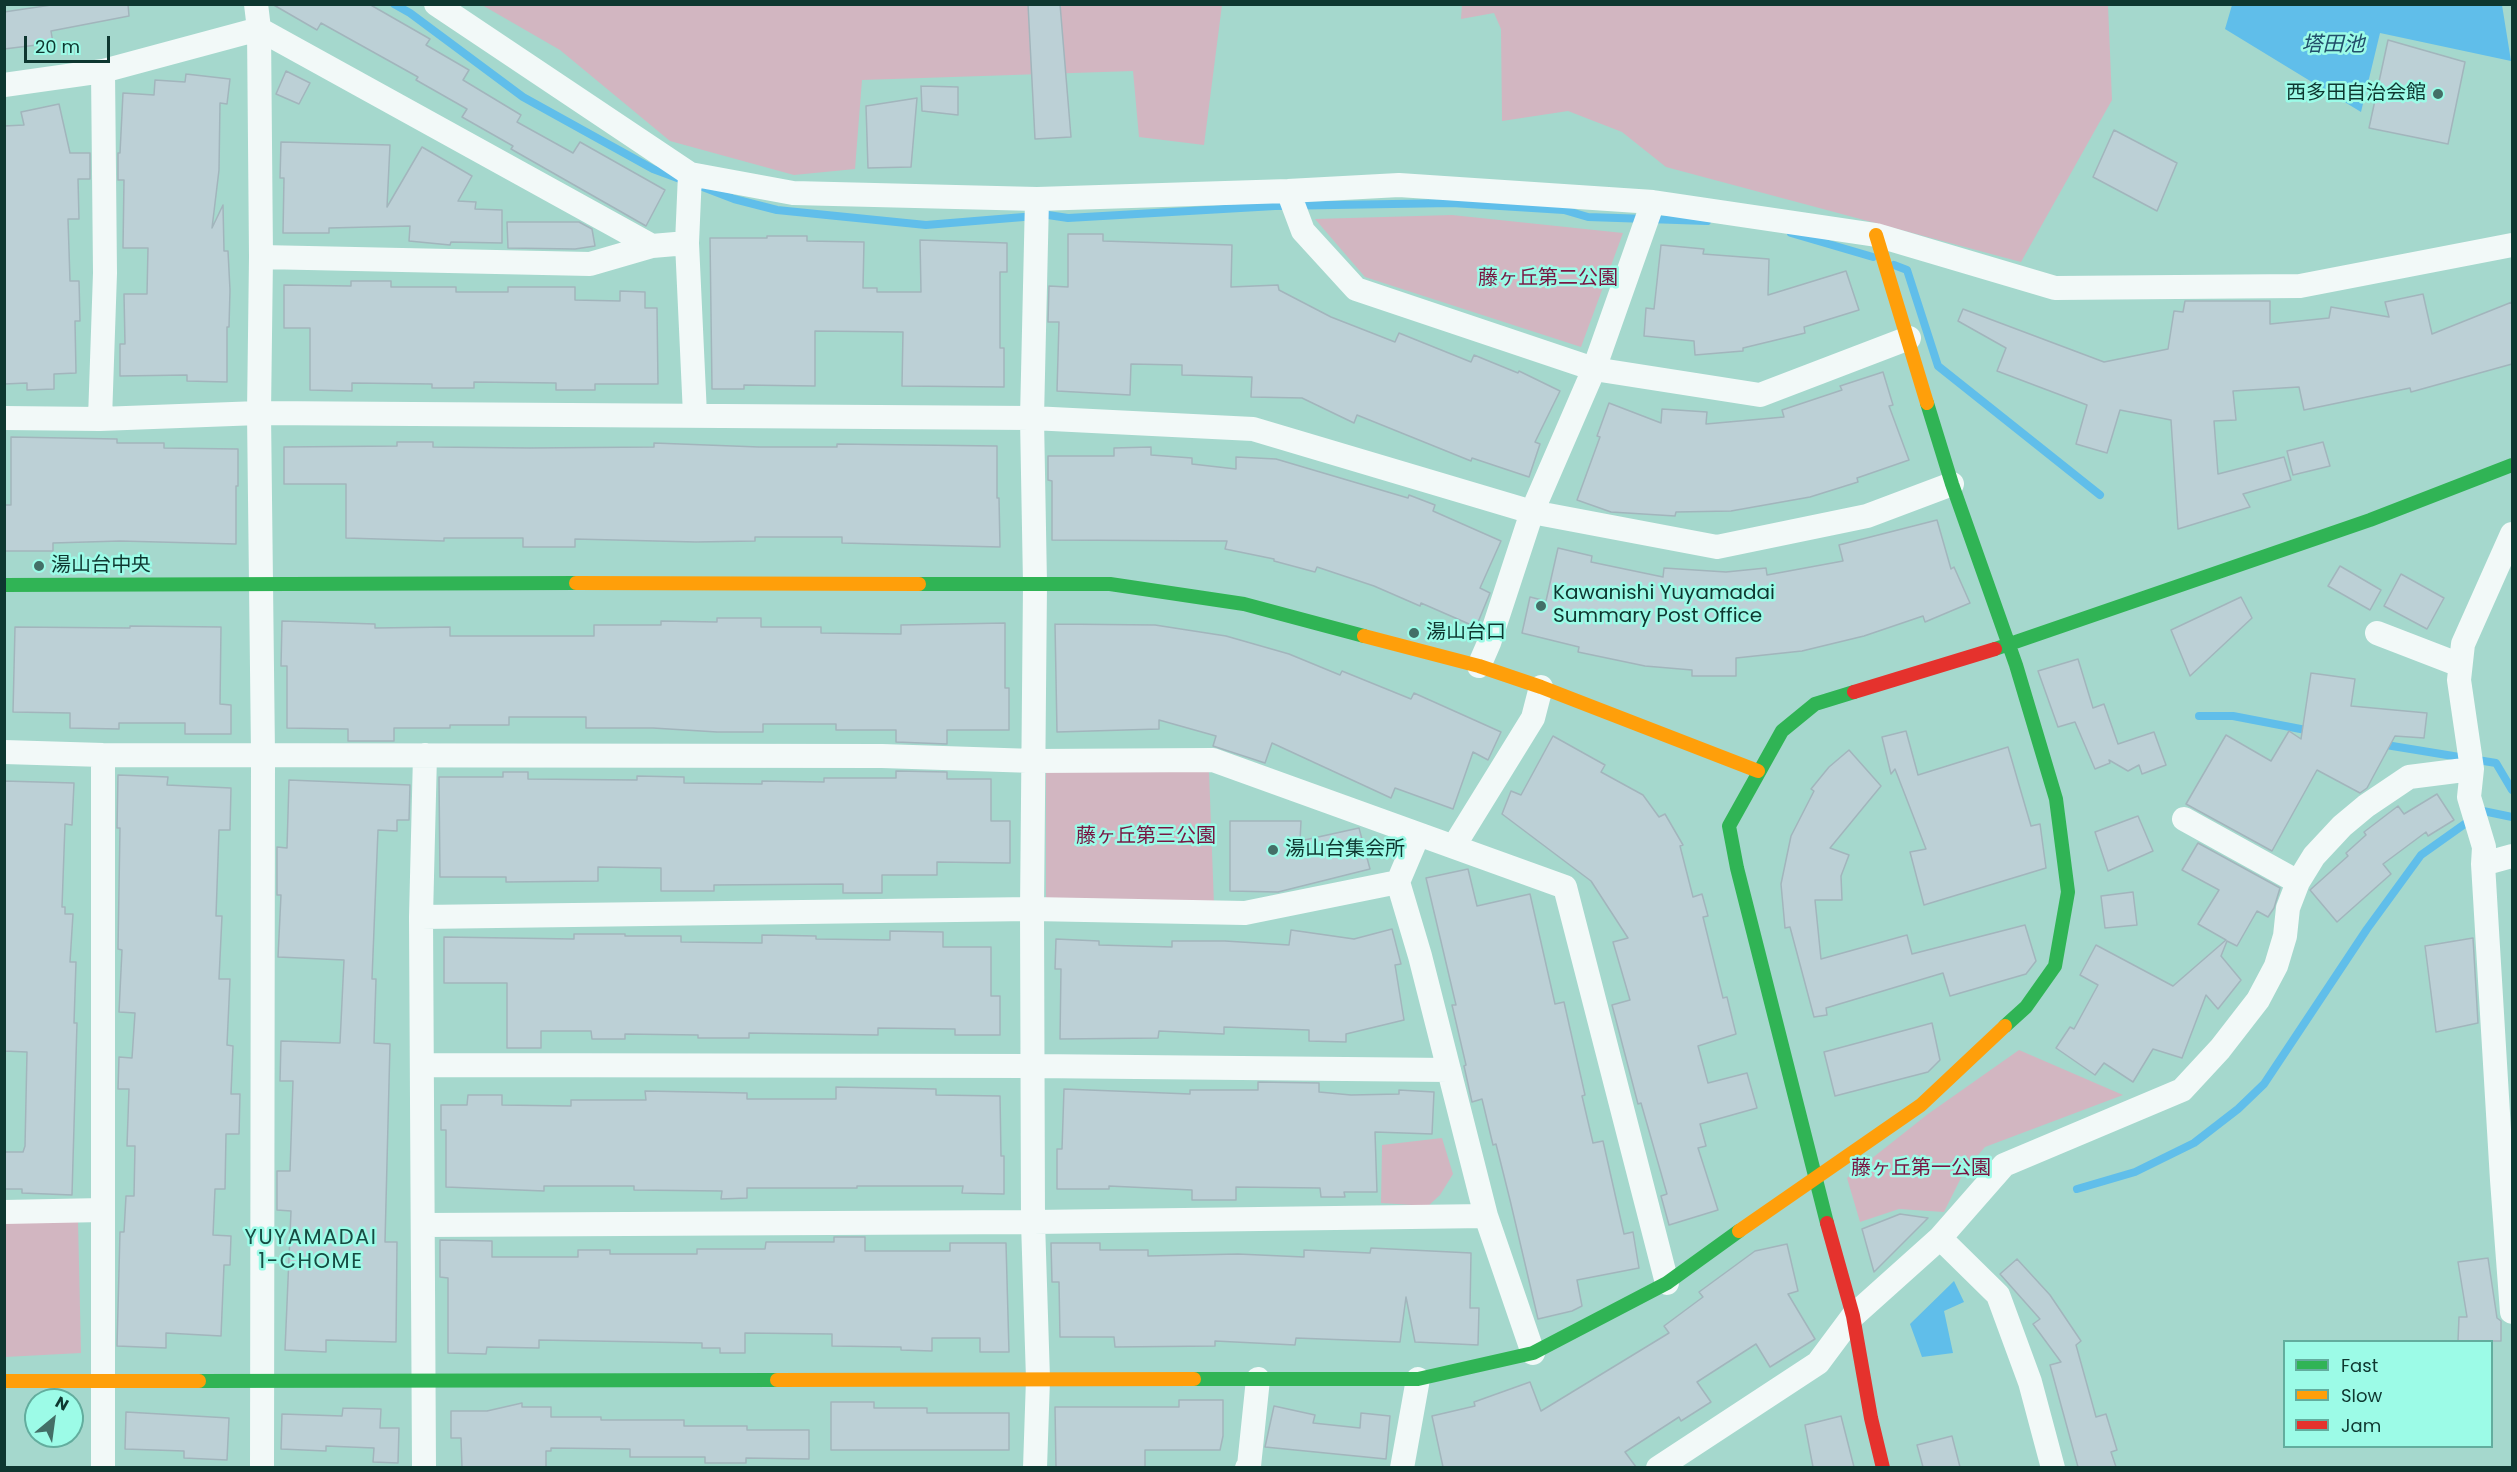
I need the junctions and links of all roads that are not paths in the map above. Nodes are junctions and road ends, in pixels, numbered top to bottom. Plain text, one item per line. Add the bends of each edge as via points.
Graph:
1 (256, 4) edge
2 (436, 4) edge
3 (259, 29) junction
4 (103, 71) junction
5 (4, 85) edge
6 (690, 176) junction
7 (1287, 191) junction
8 (1037, 200) junction
9 (1653, 202) junction
10 (1876, 235) junction
11 (687, 243) junction
12 (2512, 245) edge
13 (652, 246) junction
14 (261, 257) junction
15 (1909, 338) junction
16 (1594, 369) junction
17 (259, 413) junction
18 (695, 415) junction
19 (4, 418) edge
20 (100, 418) junction
21 (1032, 418) junction
22 (2512, 465) edge
23 (1952, 484) junction
24 (1532, 512) junction
25 (2509, 547) edge
26 (261, 583) junction
27 (1035, 584) junction
28 (4, 585) edge
29 (2377, 633) dead end
30 (2008, 645) junction
31 (2460, 665) junction
32 (1479, 666) junction
33 (1542, 687) junction
34 (4, 752) edge
35 (103, 754) junction
36 (263, 754) junction
37 (425, 755) junction
38 (1034, 761) junction
39 (2472, 769) junction
40 (1758, 771) junction
41 (2184, 819) dead end
42 (1418, 835) junction
43 (1454, 846) junction
44 (2512, 856) edge
45 (2483, 864) junction
46 (1398, 882) junction
47 (2298, 882) junction
48 (1032, 909) junction
49 (422, 917) junction
50 (423, 1065) junction
51 (1033, 1066) junction
52 (1449, 1070) junction
53 (1815, 1179) junction
54 (2508, 1204) edge
55 (103, 1210) junction
56 (4, 1212) edge
57 (1486, 1216) junction
58 (1033, 1222) junction
59 (424, 1225) junction
60 (1940, 1238) junction
61 (1667, 1283) junction
62 (2512, 1312) edge
63 (1853, 1316) junction
64 (1533, 1353) junction
65 (1038, 1379) junction
66 (1258, 1379) junction
67 (1418, 1379) junction
68 (102, 1380) junction
69 (262, 1380) junction
70 (4, 1381) edge
71 (423, 1381) junction
72 (104, 1467) edge
73 (262, 1467) edge
74 (424, 1467) edge
75 (1035, 1467) edge
76 (1247, 1467) edge
77 (1402, 1467) edge
78 (1658, 1467) edge
79 (1883, 1467) edge
80 (2053, 1467) edge

1 - 3 street
2 - 6 street
3 - 4 street
3 - 13 street
3 - 14 street
4 - 5 street
4 - 20 street via 105,273
6 - 8 street via 794,193
6 - 11 street
7 - 8 street
7 - 9 street via 1399,185
7 - 16 street via 1304,231 1356,289
8 - 21 street
9 - 10 street
9 - 16 street
10 - 12 street via 2055,288 2300,286
10 - 15 street
11 - 13 street
11 - 18 street
13 - 14 street via 590,264
14 - 17 street
15 - 16 street via 1760,395
15 - 23 street
16 - 24 street
17 - 18 street
17 - 20 street
17 - 26 street
18 - 21 street
19 - 20 street
21 - 24 street via 1253,429
21 - 27 street
22 - 30 street via 2370,520
23 - 24 street via 1867,516 1717,547
23 - 30 street
24 - 32 street
25 - 31 street via 2463,644
26 - 27 street
26 - 28 street
26 - 36 street
27 - 32 street via 1110,585 1244,604
27 - 38 street
29 - 31 street
30 - 40 street via 1815,704 1782,731
30 - 53 street via 2056,799 2068,892 2055,966 2026,1007 1921,1105
31 - 39 street
32 - 33 street
33 - 40 street
33 - 43 street via 1533,718
34 - 35 street
35 - 36 street
35 - 55 street
36 - 37 street
36 - 69 street
37 - 38 street via 882,756
37 - 49 street
38 - 42 street via 1213,760
38 - 48 street
39 - 45 street via 2469,797 2484,847
39 - 47 street via 2409,777 2342,826 2314,856
40 - 53 street via 1729,826
41 - 47 street
42 - 43 street
42 - 46 street
43 - 61 street via 1565,887
44 - 45 street
45 - 54 street
46 - 48 street via 1245,913
46 - 52 street
47 - 60 street via 2288,908 2276,966 2258,1000 2182,1089 2004,1165
48 - 49 street
48 - 51 street
49 - 50 street
50 - 51 street
50 - 59 street
51 - 52 street
51 - 58 street
52 - 57 street
53 - 61 street
53 - 63 street
54 - 62 street
55 - 56 street
55 - 68 street
57 - 58 street
57 - 64 street
58 - 59 street
58 - 65 street
59 - 71 street
60 - 63 street
60 - 80 street via 1998,1295 2030,1382
61 - 64 street
63 - 78 street via 1818,1363
63 - 79 street
64 - 67 street
65 - 66 street
65 - 71 street
65 - 75 street
66 - 67 street
66 - 76 street
67 - 77 street
68 - 69 street
68 - 70 street
68 - 72 street
69 - 71 street
69 - 73 street
71 - 74 street

